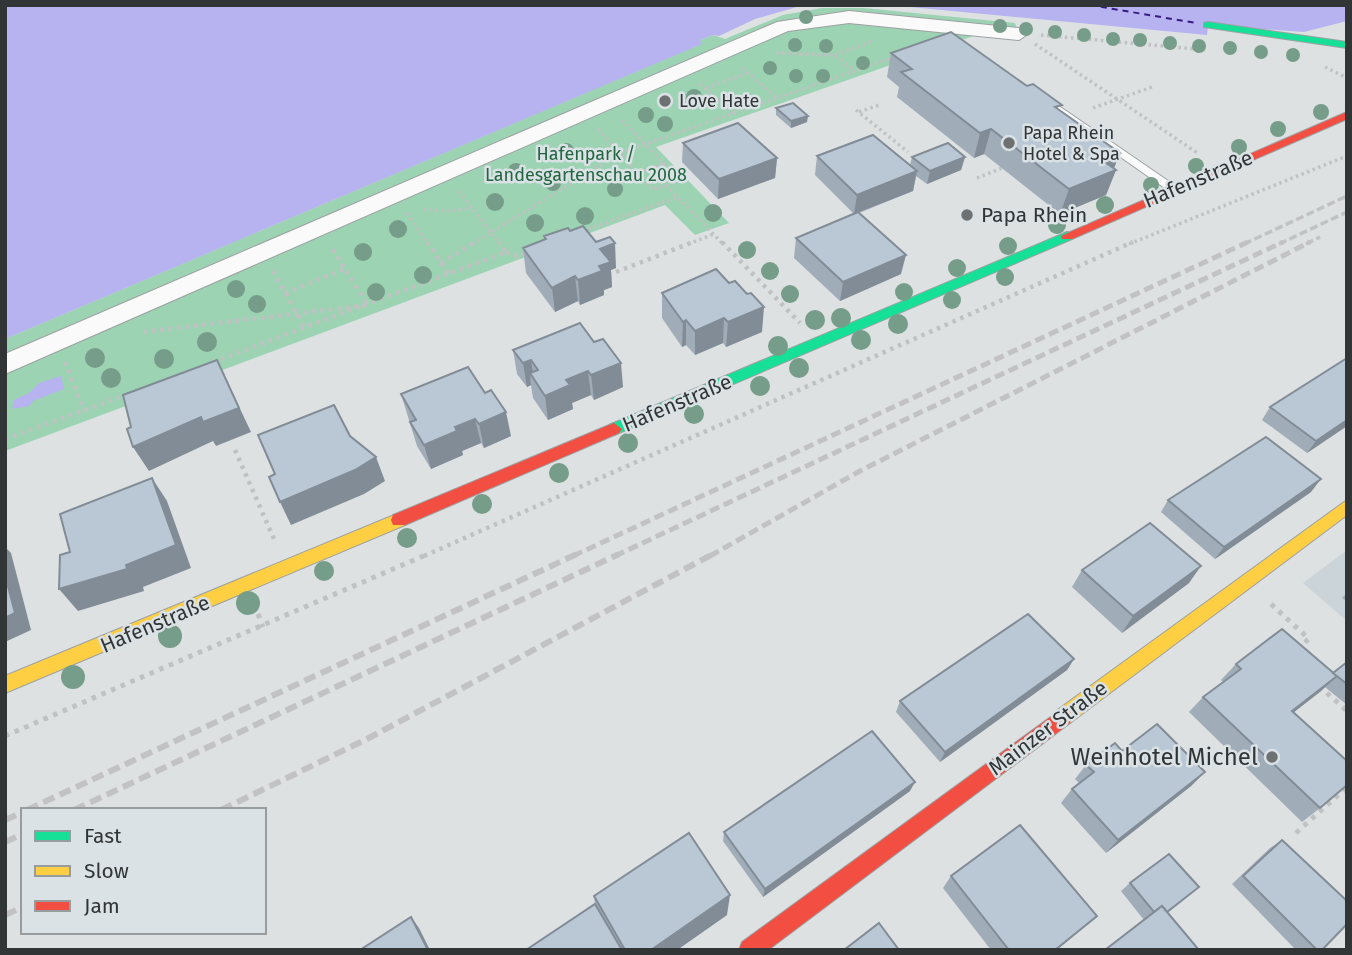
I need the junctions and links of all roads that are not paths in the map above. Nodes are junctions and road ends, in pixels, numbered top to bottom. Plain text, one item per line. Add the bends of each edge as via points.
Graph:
1 (1208, 25) dead end
2 (1347, 30) edge
3 (1019, 34) road end
4 (1327, 43) junction
5 (1347, 47) edge
6 (1060, 110) edge
7 (1347, 116) edge
8 (1173, 189) junction
9 (5, 365) edge
10 (1347, 506) edge
11 (5, 685) edge
12 (750, 950) edge

1 - 4 street
2 - 4 street via 1329,36
3 - 9 street via 849,17 784,26
4 - 5 street
6 - 8 lane
7 - 8 street, Hafenstraße
8 - 11 street, Hafenstraße via 820,344
10 - 12 street, Mainzer Straße

